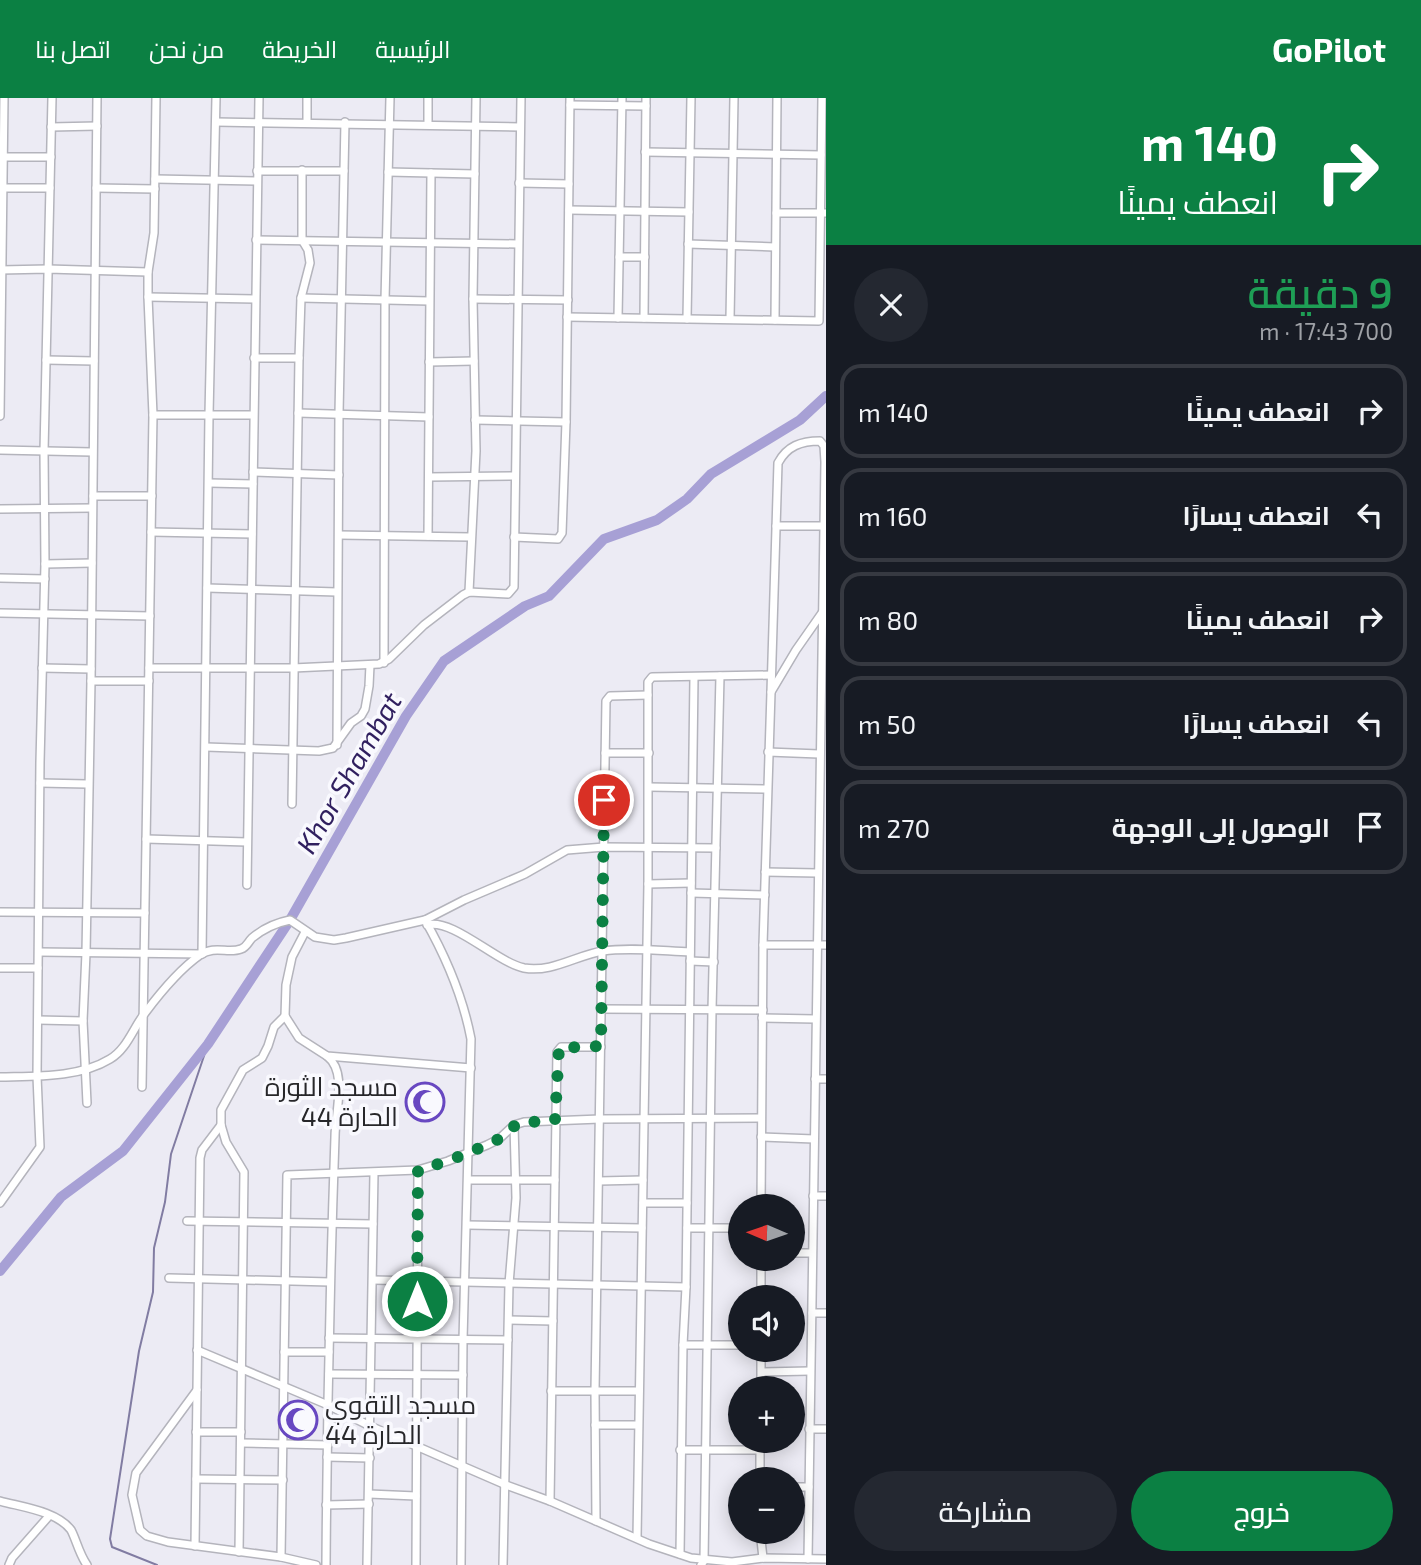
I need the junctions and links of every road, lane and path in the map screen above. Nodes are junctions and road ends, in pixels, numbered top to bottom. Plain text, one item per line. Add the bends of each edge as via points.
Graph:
1 (4, 98) edge
2 (52, 98) edge
3 (97, 98) edge
4 (156, 98) edge
5 (216, 98) edge
6 (258, 98) edge
7 (307, 98) edge
8 (390, 98) edge
9 (428, 98) edge
10 (476, 98) edge
11 (521, 98) edge
12 (691, 98) edge
13 (734, 98) edge
14 (777, 98) edge
15 (570, 102) edge
16 (622, 102) edge
17 (646, 102) edge
18 (823, 104) edge
19 (2, 112) edge
20 (258, 121) junction
21 (307, 121) junction
22 (216, 122) junction
23 (345, 122) junction
24 (389, 123) junction
25 (428, 124) junction
26 (97, 126) junction
27 (476, 126) junction
28 (51, 127) junction
29 (520, 127) junction
30 (645, 152) junction
31 (690, 152) junction
32 (733, 153) junction
33 (776, 153) junction
34 (821, 155) junction
35 (3, 157) junction
36 (51, 157) junction
37 (302, 170) junction
38 (257, 171) junction
39 (344, 171) junction
40 (388, 172) junction
41 (431, 173) junction
42 (475, 174) junction
43 (155, 179) junction
44 (215, 180) junction
45 (257, 181) junction
46 (519, 183) junction
47 (569, 184) junction
48 (3, 188) junction
49 (50, 188) junction
50 (96, 188) junction
51 (155, 189) junction
52 (1, 202) edge
53 (569, 210) junction
54 (620, 210) junction
55 (645, 211) junction
56 (689, 212) junction
57 (776, 213) junction
58 (823, 213) edge
59 (256, 240) junction
60 (302, 240) junction
61 (343, 242) junction
62 (387, 243) junction
63 (430, 243) junction
64 (474, 243) junction
65 (518, 244) junction
66 (688, 244) junction
67 (732, 246) junction
68 (775, 247) junction
69 (619, 257) junction
70 (645, 257) junction
71 (48, 269) junction
72 (1, 270) edge
73 (95, 270) junction
74 (148, 272) junction
75 (148, 297) junction
76 (211, 298) junction
77 (301, 298) junction
78 (255, 299) junction
79 (473, 299) junction
80 (342, 300) junction
81 (385, 300) junction
82 (568, 300) junction
83 (429, 301) junction
84 (518, 301) junction
85 (568, 317) junction
86 (618, 318) junction
87 (644, 318) junction
88 (688, 319) junction
89 (730, 319) junction
90 (775, 320) junction
91 (822, 321) edge
92 (0, 356) edge
93 (299, 358) junction
94 (254, 359) junction
95 (46, 360) junction
96 (94, 361) junction
97 (474, 361) junction
98 (429, 362) junction
99 (298, 413) junction
100 (339, 414) junction
101 (153, 415) junction
102 (209, 415) junction
103 (253, 415) junction
104 (0, 416) edge
105 (385, 416) junction
106 (429, 417) junction
107 (475, 420) junction
108 (516, 421) junction
109 (566, 422) junction
110 (0, 450) edge
111 (44, 451) junction
112 (93, 452) junction
113 (826, 462) edge
114 (253, 472) junction
115 (297, 473) junction
116 (339, 475) junction
117 (474, 476) junction
118 (515, 476) junction
119 (429, 477) junction
120 (209, 483) junction
121 (253, 484) junction
122 (93, 496) junction
123 (152, 496) junction
124 (92, 508) junction
125 (0, 509) edge
126 (45, 509) junction
127 (776, 526) junction
128 (823, 526) junction
129 (151, 532) junction
130 (208, 533) junction
131 (252, 534) junction
132 (338, 535) junction
133 (384, 536) junction
134 (428, 536) junction
135 (471, 537) junction
136 (514, 537) junction
137 (824, 557) edge
138 (92, 563) junction
139 (45, 564) junction
140 (0, 579) edge
141 (45, 579) junction
142 (207, 588) junction
143 (251, 589) junction
144 (295, 590) junction
145 (337, 592) junction
146 (469, 592) junction
147 (825, 608) edge
148 (0, 613) edge
149 (44, 615) junction
150 (92, 615) junction
151 (150, 616) junction
152 (384, 663) junction
153 (370, 665) junction
154 (336, 667) junction
155 (42, 668) junction
156 (149, 668) junction
157 (205, 668) junction
158 (250, 668) junction
159 (293, 668) junction
160 (90, 669) junction
161 (771, 675) junction
162 (720, 676) junction
163 (694, 677) junction
164 (91, 681) junction
165 (149, 681) junction
166 (771, 692) junction
167 (648, 695) junction
168 (823, 696) edge
169 (337, 745) junction
170 (206, 747) junction
171 (247, 748) junction
172 (292, 749) junction
173 (768, 752) junction
174 (605, 753) junction
175 (649, 753) junction
176 (819, 754) junction
177 (40, 783) junction
178 (88, 784) junction
179 (649, 786) junction
180 (693, 787) junction
181 (717, 788) junction
182 (767, 789) junction
183 (292, 804) dead end
184 (822, 814) edge
185 (146, 839) junction
186 (203, 841) junction
187 (247, 842) junction
188 (604, 847) junction
189 (648, 847) junction
190 (691, 847) junction
191 (716, 848) junction
192 (765, 872) junction
193 (817, 873) junction
194 (691, 883) junction
195 (648, 884) junction
196 (247, 885) dead end
197 (691, 893) junction
198 (715, 894) junction
199 (765, 895) junction
200 (0, 912) edge
201 (39, 912) junction
202 (86, 913) junction
203 (145, 913) junction
204 (426, 923) junction
205 (305, 932) junction
206 (764, 945) junction
207 (816, 945) junction
208 (826, 945) edge
209 (602, 951) junction
210 (646, 951) junction
211 (39, 952) junction
212 (690, 952) junction
213 (86, 953) junction
214 (144, 954) junction
215 (202, 954) junction
216 (690, 961) junction
217 (714, 962) junction
218 (0, 968) edge
219 (38, 968) junction
220 (816, 1008) junction
221 (826, 1008) edge
222 (602, 1009) junction
223 (646, 1009) junction
224 (689, 1010) junction
225 (712, 1010) junction
226 (143, 1014) junction
227 (762, 1014) junction
228 (285, 1016) junction
229 (816, 1019) junction
230 (38, 1020) junction
231 (83, 1021) junction
232 (601, 1046) junction
233 (327, 1056) junction
234 (471, 1068) junction
235 (84, 1069) junction
236 (37, 1076) junction
237 (0, 1077) edge
238 (815, 1079) junction
239 (826, 1079) edge
240 (142, 1087) dead end
241 (87, 1103) dead end
242 (644, 1118) junction
243 (688, 1118) junction
244 (710, 1118) junction
245 (761, 1118) junction
246 (600, 1119) junction
247 (555, 1120) junction
248 (220, 1125) junction
249 (514, 1125) junction
250 (761, 1138) junction
251 (814, 1139) junction
252 (468, 1153) junction
253 (418, 1170) junction
254 (374, 1173) junction
255 (334, 1174) junction
256 (468, 1180) junction
257 (514, 1180) junction
258 (555, 1180) junction
259 (643, 1180) junction
260 (599, 1181) junction
261 (761, 1194) edge
262 (813, 1196) junction
263 (826, 1196) edge
264 (0, 1203) edge
265 (643, 1203) junction
266 (687, 1203) junction
267 (187, 1221) dead end
268 (199, 1221) junction
269 (243, 1222) junction
270 (286, 1222) junction
271 (332, 1223) junction
272 (373, 1224) junction
273 (467, 1225) junction
274 (512, 1226) junction
275 (554, 1227) junction
276 (598, 1228) junction
277 (642, 1228) junction
278 (687, 1228) junction
279 (710, 1228) junction
280 (728, 1228) edge
281 (805, 1253) edge
282 (813, 1253) junction
283 (169, 1278) dead end
284 (198, 1279) junction
285 (243, 1280) junction
286 (373, 1280) junction
287 (285, 1281) junction
288 (417, 1281) junction
289 (330, 1282) junction
290 (465, 1283) junction
291 (509, 1284) junction
292 (554, 1285) junction
293 (597, 1286) junction
294 (641, 1287) junction
295 (686, 1287) junction
296 (812, 1313) junction
297 (826, 1313) edge
298 (509, 1320) junction
299 (552, 1321) junction
300 (329, 1338) junction
301 (371, 1339) junction
302 (417, 1340) junction
303 (463, 1340) junction
304 (508, 1340) junction
305 (682, 1345) junction
306 (707, 1345) junction
307 (728, 1345) edge
308 (197, 1350) junction
309 (284, 1352) junction
310 (329, 1352) junction
311 (762, 1362) edge
312 (242, 1368) junction
313 (810, 1371) junction
314 (762, 1372) junction
315 (329, 1374) junction
316 (370, 1374) junction
317 (417, 1375) junction
318 (463, 1375) junction
319 (762, 1376) edge
320 (284, 1386) junction
321 (197, 1390) junction
322 (551, 1391) junction
323 (595, 1391) junction
324 (639, 1391) junction
325 (328, 1405) junction
326 (595, 1425) junction
327 (638, 1425) junction
328 (370, 1426) junction
329 (809, 1429) junction
330 (826, 1429) edge
331 (196, 1432) junction
332 (241, 1432) junction
333 (241, 1443) junction
334 (284, 1444) junction
335 (328, 1445) junction
336 (418, 1446) junction
337 (680, 1450) junction
338 (706, 1450) junction
339 (728, 1450) edge
340 (327, 1457) junction
341 (369, 1458) junction
342 (463, 1465) junction
343 (196, 1479) junction
344 (241, 1479) junction
345 (283, 1479) junction
346 (506, 1485) junction
347 (805, 1487) edge
348 (809, 1487) junction
349 (369, 1494) junction
350 (416, 1496) junction
351 (0, 1501) edge
352 (550, 1501) junction
353 (369, 1504) junction
354 (326, 1505) junction
355 (49, 1516) junction
356 (596, 1521) junction
357 (637, 1538) junction
358 (761, 1544) edge
359 (195, 1546) junction
360 (239, 1552) junction
361 (680, 1554) junction
362 (281, 1557) junction
363 (763, 1559) junction
364 (808, 1559) junction
365 (826, 1559) edge
366 (703, 1563) edge
367 (9, 1565) edge
368 (87, 1565) edge
369 (316, 1565) edge
370 (326, 1565) edge
371 (367, 1565) edge
372 (416, 1565) edge
373 (461, 1565) edge
374 (503, 1565) edge

1 - 19 street
2 - 28 street
3 - 26 street
4 - 43 street
5 - 22 street
6 - 20 street
7 - 21 street
8 - 24 street
9 - 25 street
10 - 27 street
11 - 29 street
12 - 31 street
13 - 32 street
14 - 33 street
15 - 16 street
15 - 47 street
16 - 17 street
16 - 54 street
17 - 30 street
18 - 34 street
19 - 35 street
20 - 21 street
20 - 22 street
20 - 38 street
21 - 23 street
22 - 44 street
23 - 24 street
23 - 39 street
24 - 25 street
24 - 40 street
25 - 27 street
26 - 28 street
26 - 50 street
27 - 29 street
27 - 42 street
28 - 36 street
29 - 46 street
30 - 31 street
30 - 55 street
31 - 32 street
31 - 56 street
32 - 33 street
32 - 67 street
33 - 34 street
33 - 57 street
34 - 58 street
35 - 36 street
35 - 48 street
36 - 49 street
37 - 38 street
37 - 39 street
37 - 60 street
38 - 45 street
39 - 61 street
40 - 41 street
40 - 62 street
41 - 42 street
41 - 63 street
42 - 64 street
43 - 44 street
43 - 51 street
44 - 45 street
44 - 76 street
45 - 59 street
46 - 47 street
46 - 65 street
47 - 53 street
48 - 49 street
48 - 52 street
49 - 71 street
50 - 51 street
50 - 73 street
51 - 74 street
52 - 72 street
53 - 54 street
53 - 82 street
54 - 55 street
54 - 69 street
55 - 56 street
55 - 70 street
56 - 66 street
57 - 58 street
57 - 68 street
58 - 91 street
59 - 60 street
59 - 78 street
60 - 61 street
60 - 77 street via 310,263
61 - 62 street
61 - 80 street
62 - 63 street
62 - 81 street
63 - 64 street
63 - 83 street
64 - 65 street
64 - 79 street
65 - 84 street
66 - 67 street
66 - 88 street
67 - 68 street
67 - 89 street
68 - 90 street
69 - 70 street
69 - 86 street
70 - 87 street
71 - 72 street
71 - 73 street
71 - 95 street
72 - 92 street
73 - 74 street
73 - 96 street
74 - 75 street
75 - 76 street
75 - 101 street
76 - 78 street
76 - 102 street
77 - 80 street
77 - 93 street
78 - 94 street
79 - 84 street
79 - 97 street
80 - 81 street
80 - 100 street
81 - 83 street
81 - 105 street
82 - 84 street
82 - 85 street
83 - 98 street
84 - 108 street
85 - 86 street
85 - 109 street
86 - 87 street
87 - 88 street
88 - 89 street
89 - 90 street
90 - 91 street
92 - 104 street
93 - 94 street
93 - 99 street
94 - 103 street
95 - 96 street
95 - 111 street
96 - 112 street
97 - 98 street
97 - 107 street
98 - 106 street
99 - 100 street
99 - 115 street
100 - 105 street
100 - 116 street
101 - 102 street
101 - 123 street
102 - 103 street
102 - 120 street
103 - 114 street
105 - 106 street
105 - 133 street
106 - 119 street
107 - 108 street
107 - 117 street
108 - 109 street
108 - 118 street
109 - 136 street via 561,537
110 - 111 street
111 - 112 street
111 - 126 street
112 - 122 street
113 - 127 street via 820,441 799,443 782,455 776,474
113 - 128 street
114 - 115 street
114 - 121 street
115 - 116 street
115 - 144 street
116 - 132 street
117 - 118 street
117 - 119 street
117 - 135 street
118 - 136 street
119 - 134 street
120 - 121 street
120 - 130 street
121 - 131 street
122 - 123 street
122 - 124 street
123 - 129 street
124 - 126 street
124 - 138 street
125 - 126 street
126 - 139 street
127 - 128 street
127 - 161 street
128 - 137 street
129 - 130 street
129 - 151 street
130 - 131 street
130 - 142 street
131 - 143 street
132 - 133 street
132 - 145 street
133 - 134 street
133 - 152 street
134 - 135 street
135 - 146 street
136 - 146 street via 512,591
137 - 147 street
138 - 139 street
138 - 150 street
139 - 141 street
140 - 141 street
141 - 149 street
142 - 143 street
142 - 157 street
143 - 144 street
143 - 158 street
144 - 145 street
144 - 159 street
145 - 154 street
146 - 152 street via 424,625
147 - 166 street
147 - 168 street
148 - 149 street
149 - 150 street
149 - 155 street
150 - 151 street
150 - 160 street
151 - 156 street
152 - 153 street
153 - 154 street
153 - 169 street via 365,709
154 - 159 street
154 - 169 street
155 - 160 street
155 - 177 street
156 - 157 street
156 - 165 street
157 - 158 street
157 - 170 street
158 - 159 street
158 - 171 street
159 - 172 street
160 - 164 street
161 - 162 street
161 - 166 street
162 - 163 street
162 - 181 street
163 - 167 street via 651,677
163 - 180 street
164 - 165 street
164 - 178 street
165 - 185 street
166 - 173 street
167 - 174 street via 608,697
167 - 175 street
168 - 176 street
169 - 172 street via 319,751
170 - 171 street
170 - 186 street
171 - 172 street
171 - 187 street
172 - 183 street
173 - 176 street
173 - 182 street
174 - 175 street
174 - 188 street
175 - 179 street
176 - 184 street
177 - 178 street
177 - 201 street
178 - 202 street
179 - 180 street
179 - 189 street
180 - 181 street
180 - 190 street
181 - 182 street
181 - 191 street
182 - 192 street
184 - 193 street
185 - 186 street
185 - 203 street
186 - 187 street
186 - 215 street
187 - 196 street
188 - 189 street
188 - 204 street via 560,853
188 - 209 street
189 - 190 street
189 - 195 street
190 - 191 street
190 - 194 street
191 - 198 street
192 - 193 street
192 - 199 street
193 - 207 street
194 - 195 street
194 - 197 street
195 - 210 street
197 - 198 street
197 - 212 street
198 - 199 street
198 - 217 street
199 - 206 street
200 - 201 street
201 - 202 street
201 - 211 street
202 - 203 street
202 - 213 street
203 - 214 street
204 - 205 street via 334,940
204 - 209 street via 442,924 524,968 557,965
204 - 234 street via 461,999 471,1039
205 - 215 street via 290,920 275,923 244,948 219,948
205 - 228 street via 292,957
206 - 207 street
206 - 227 street
207 - 208 street
207 - 220 street
209 - 210 street
209 - 222 street
210 - 212 street
210 - 223 street
211 - 213 street
211 - 219 street
212 - 216 street
213 - 214 street
213 - 231 street
214 - 215 street
214 - 226 street
215 - 226 street
216 - 217 street
216 - 224 street
217 - 225 street
218 - 219 street
219 - 230 street
220 - 221 street
220 - 229 street
222 - 223 street
222 - 232 street
223 - 224 street
223 - 242 street
224 - 225 street
224 - 243 street
225 - 227 street
225 - 244 street
226 - 235 street via 121,1050
226 - 240 street
227 - 229 street
227 - 245 street
228 - 233 street via 299,1038
228 - 248 street via 274,1027 262,1058 239,1077 221,1110
229 - 238 street
230 - 231 street
230 - 236 street
231 - 235 street
232 - 246 street
232 - 247 street via 559,1048
233 - 234 street
233 - 255 street via 340,1074
234 - 252 street
235 - 236 street
235 - 241 street
236 - 237 street
236 - 264 street via 38,1152
238 - 239 street
238 - 251 street
242 - 243 street
242 - 246 street
242 - 259 street
243 - 244 street
243 - 266 street
244 - 245 street
244 - 279 street
245 - 250 street
246 - 247 street
246 - 260 street
247 - 249 street
247 - 258 street
248 - 268 street via 200,1158
248 - 269 street via 244,1172
249 - 252 street via 499,1139
249 - 257 street
250 - 251 street
250 - 261 street
251 - 262 street
252 - 253 street
252 - 256 street
253 - 254 street
253 - 288 street
254 - 255 street
254 - 272 street
255 - 270 street via 287,1175
255 - 271 street
256 - 257 street
256 - 273 street
257 - 258 street
257 - 274 street
258 - 275 street
259 - 260 street
259 - 265 street
260 - 276 street
262 - 263 street
262 - 282 street
265 - 266 street
265 - 277 street
266 - 278 street
267 - 268 street
268 - 269 street
268 - 284 street
269 - 270 street
269 - 285 street
270 - 271 street
270 - 287 street
271 - 272 street
271 - 289 street
272 - 286 street
273 - 274 street
273 - 290 street
274 - 275 street
274 - 291 street
275 - 276 street
275 - 292 street
276 - 277 street
276 - 293 street
277 - 294 street
278 - 279 street
278 - 295 street
279 - 280 street
279 - 306 street
281 - 282 street
282 - 296 street
283 - 284 street
284 - 285 street
284 - 308 street
285 - 287 street
285 - 312 street
286 - 288 street
286 - 301 street
287 - 289 street
287 - 309 street
288 - 290 street
288 - 302 street
289 - 300 street
290 - 291 street
290 - 303 street
291 - 292 street
291 - 298 street
292 - 293 street
292 - 299 street
293 - 294 street
293 - 323 street
294 - 295 street
294 - 324 street
295 - 305 street
296 - 297 street
296 - 313 street
298 - 299 street
298 - 304 street
299 - 322 street
300 - 301 street
300 - 310 street
301 - 302 street
301 - 316 street
302 - 303 street
302 - 317 street
303 - 304 street
303 - 318 street
304 - 346 street
305 - 306 street
305 - 337 street
306 - 307 street
306 - 338 street
308 - 312 street
308 - 321 street
309 - 310 street
309 - 320 street
310 - 315 street
311 - 314 street
312 - 320 street
312 - 332 street
313 - 314 street
313 - 329 street
314 - 319 street
315 - 316 street
315 - 325 street
316 - 317 street
316 - 328 street
317 - 318 street
317 - 336 street
318 - 342 street
320 - 325 street
320 - 334 street
321 - 331 street
321 - 359 street via 136,1474 132,1495 140,1530 168,1542
322 - 323 street
322 - 352 street
323 - 324 street
323 - 326 street
324 - 327 street
325 - 328 street
325 - 335 street
326 - 327 street
326 - 356 street
327 - 357 street
328 - 336 street
328 - 341 street
329 - 330 street
329 - 348 street
331 - 332 street
331 - 343 street
332 - 333 street
333 - 334 street
333 - 344 street
334 - 335 street
334 - 345 street
335 - 340 street
336 - 342 street
336 - 350 street
337 - 338 street
337 - 361 street
338 - 339 street
338 - 366 street
340 - 341 street
340 - 354 street
341 - 349 street
342 - 346 street
342 - 373 street
343 - 344 street
343 - 359 street
344 - 345 street
344 - 360 street
345 - 362 street
346 - 352 street
346 - 374 street
347 - 348 street
348 - 364 street
349 - 350 street
349 - 353 street
350 - 372 street
351 - 355 street
352 - 356 street
353 - 354 street
353 - 371 street
354 - 370 street
355 - 367 street
355 - 368 street via 72,1532
356 - 357 street
357 - 361 street
358 - 363 street
359 - 360 street
360 - 362 street
361 - 366 street
362 - 369 street
363 - 364 street
363 - 366 street
364 - 365 street

